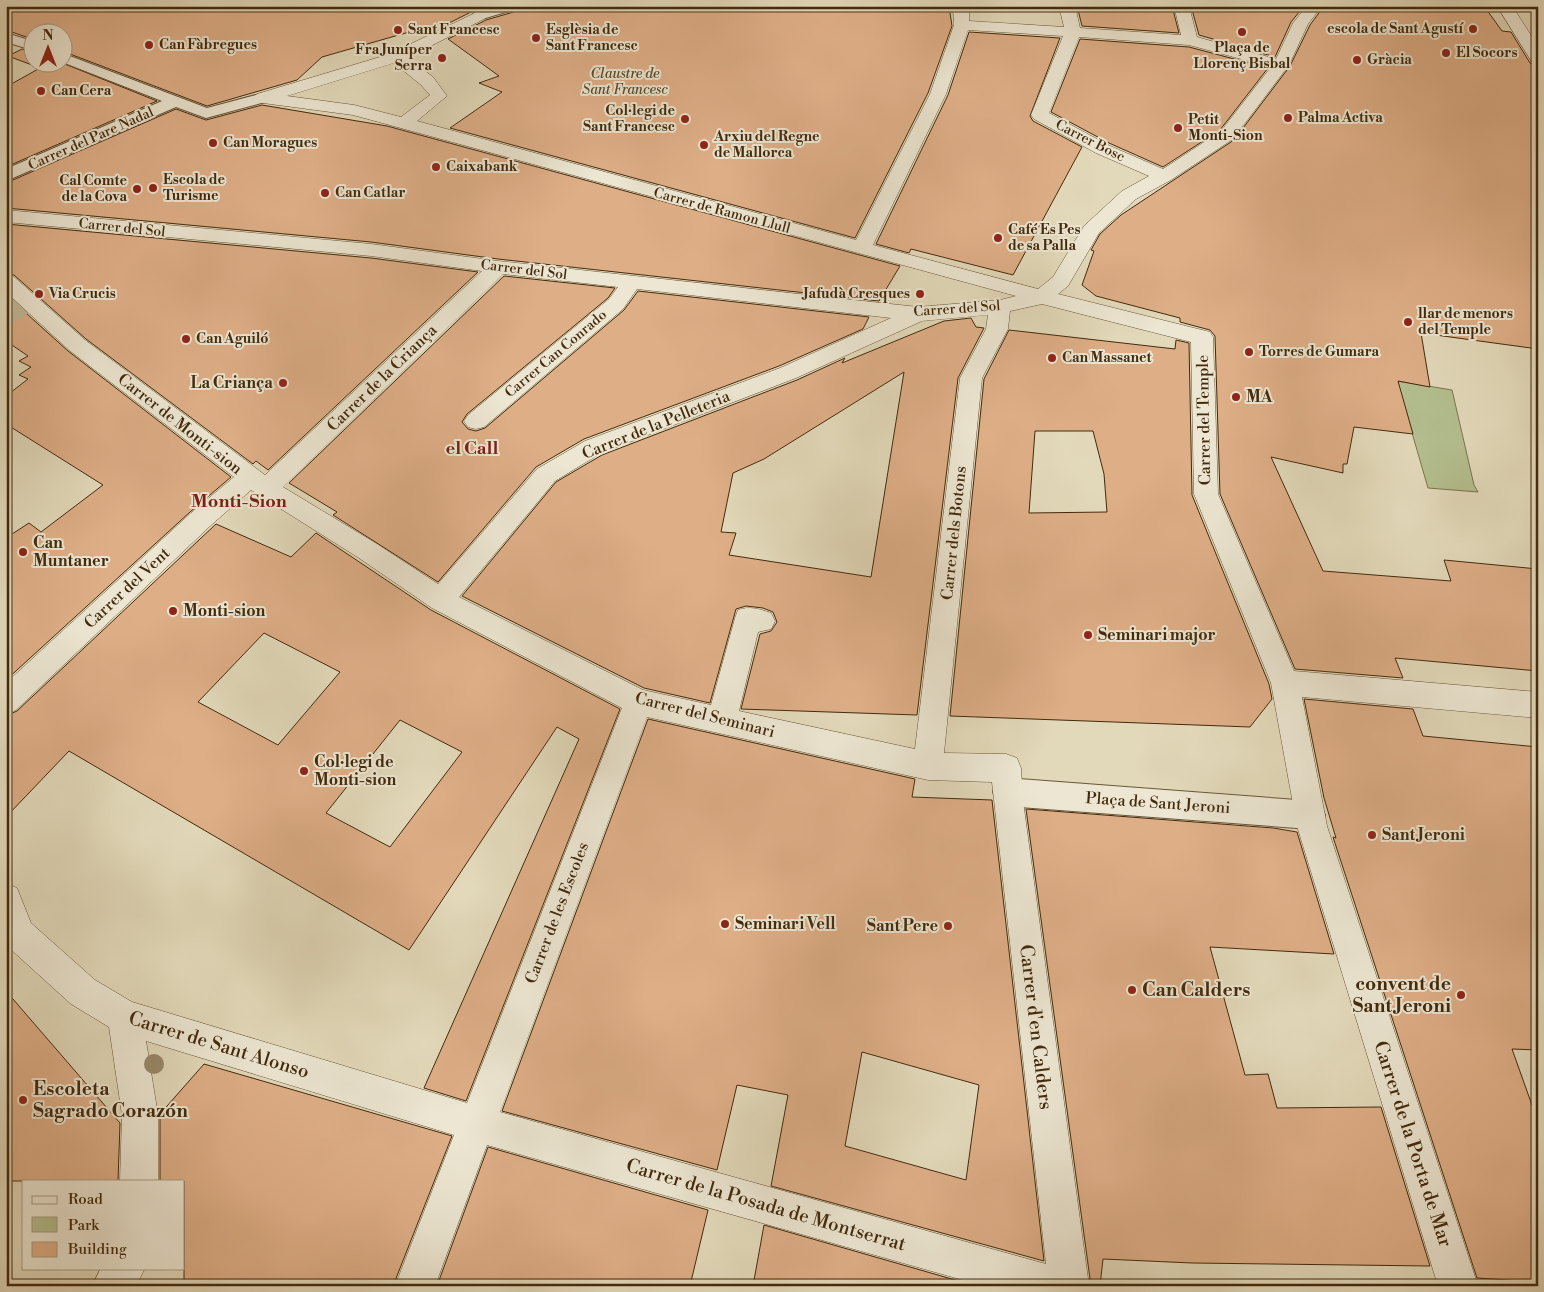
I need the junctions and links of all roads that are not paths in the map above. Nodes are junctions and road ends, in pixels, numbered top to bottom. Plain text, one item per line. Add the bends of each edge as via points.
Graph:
1 (511, 6) edge
2 (960, 6) edge
3 (1067, 6) edge
4 (1180, 6) edge
5 (1315, 6) edge
6 (1507, 10) edge
7 (1529, 15) dead end
8 (479, 16) joint
9 (962, 25) junction
10 (1073, 32) junction
11 (6, 37) edge
12 (1190, 40) junction
13 (22, 43) edge
14 (396, 57) junction
15 (1538, 59) edge
16 (72, 61) edge
17 (1281, 65) junction
18 (263, 98) junction
19 (176, 101) junction
20 (404, 123) junction
21 (6, 176) edge
22 (1164, 176) junction
23 (6, 216) edge
24 (861, 249) junction
25 (498, 267) junction
26 (6, 281) edge
27 (632, 282) junction
28 (1042, 297) junction
29 (1000, 307) junction
30 (918, 314) junction
31 (476, 421) dead end
32 (258, 483) junction
33 (442, 600) junction
34 (761, 621) dead end
35 (1284, 683) junction
36 (6, 701) edge
37 (638, 702) junction
38 (1538, 704) edge
39 (722, 720) junction
40 (928, 766) junction
41 (1006, 780) junction
42 (1310, 815) junction
43 (6, 899) edge
44 (125, 1017) junction
45 (477, 1124) junction
46 (139, 1180) edge
47 (124, 1270) edge
48 (112, 1286) edge
49 (415, 1286) edge
50 (1055, 1286) edge
51 (1069, 1286) edge
52 (1458, 1286) edge

1 - 8 street
2 - 9 street
3 - 10 street
4 - 12 street
5 - 17 street via 1301,23
6 - 7 street
6 - 15 street
8 - 14 street
9 - 10 street
9 - 24 street via 938,94
10 - 12 street
10 - 22 street, Carrer Bosc via 1040,115 1102,149
11 - 13 street
12 - 17 street
14 - 18 street
14 - 20 street via 427,81 439,96
16 - 19 street
17 - 22 street via 1226,135
18 - 19 street via 206,113
18 - 20 street, Carrer de Ramon Llull via 354,110
19 - 21 street, Carrer del Pare Nadal
20 - 24 street, Carrer de Ramon Llull
22 - 28 street via 1129,196 1091,230 1061,281
23 - 25 street, Carrer del Sol via 371,250
24 - 28 street, Carrer de Ramon Llull
25 - 27 street, Carrer del Sol
25 - 32 street, Carrer de la Criança
26 - 32 street, Carrer de Monti-sion via 77,345
27 - 30 street, Carrer del Sol
27 - 31 street, Carrer Can Conrado via 616,304
28 - 29 street, Carrer del Sol
28 - 35 street, Carrer del Temple via 1202,337 1206,494
29 - 30 street, Carrer del Sol
29 - 40 street, Carrer dels Botons via 997,329 971,378
30 - 33 street, Carrer de la Pelleteria via 788,373 593,447 546,475
32 - 33 street, Carrer de Monti-sion
32 - 36 street, Carrer del Vent via 200,520
33 - 37 street, Carrer del Seminari
34 - 39 street via 748,618
35 - 38 street
35 - 42 street, Carrer de la Porta de Mar
37 - 39 street, Carrer del Seminari
37 - 45 street, Carrer de les Escoles
39 - 40 street, Carrer del Seminari
40 - 41 street, Plaça de Sant Jeroni
41 - 42 street, Plaça de Sant Jeroni
41 - 51 street, Carrer d'en Calders
42 - 52 street, Carrer de la Porta de Mar
43 - 44 street, Carrer de Sant Alonso via 19,934 83,992
44 - 45 street, Carrer de Sant Alonso
44 - 46 street via 140,1114
45 - 49 street, Carrer de les Escoles
45 - 50 street, Carrer de la Posada de Montserrat
47 - 48 street

